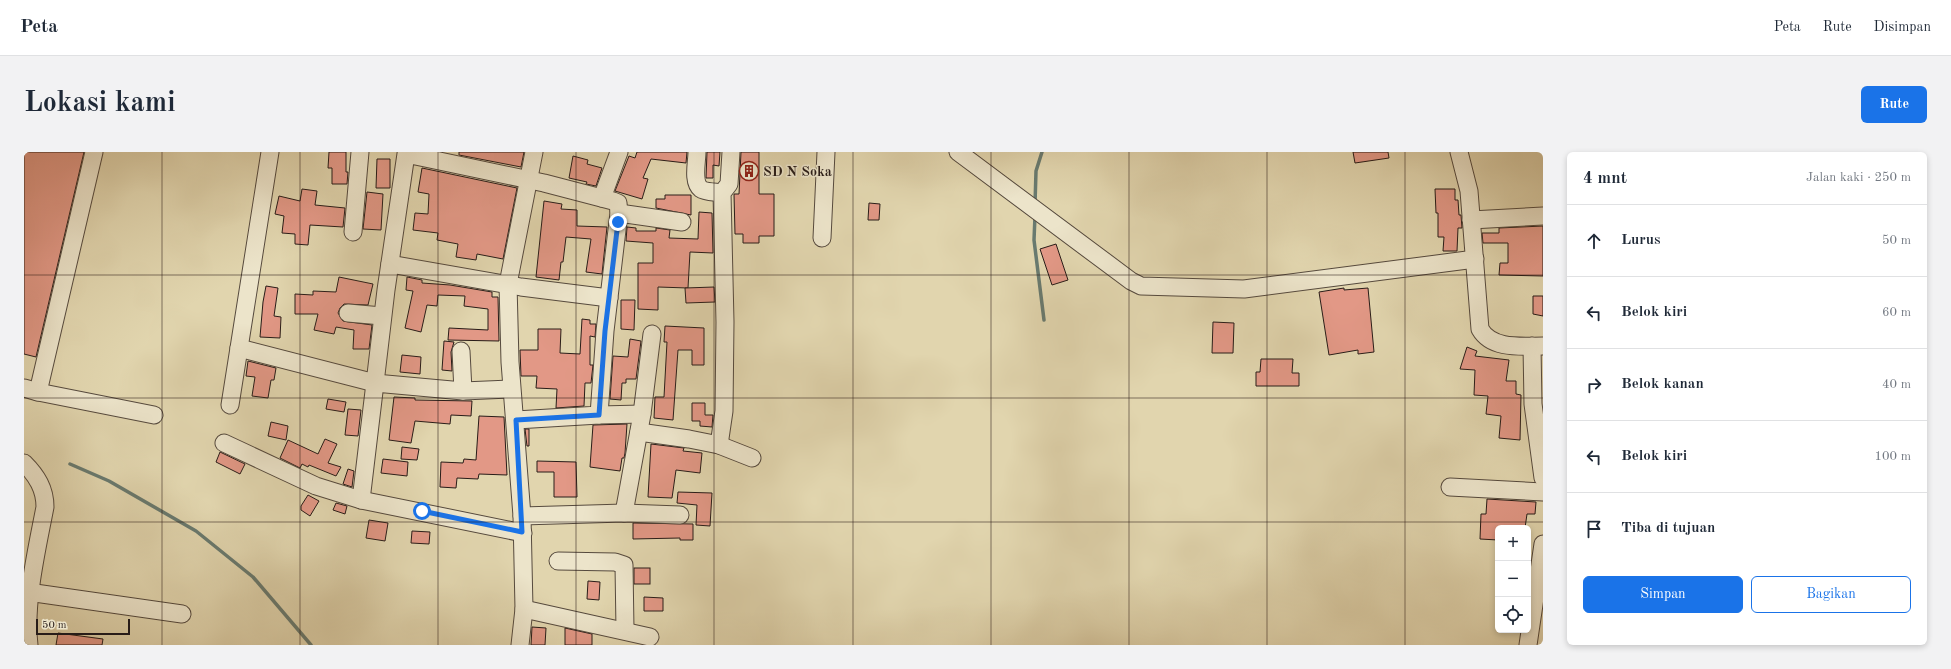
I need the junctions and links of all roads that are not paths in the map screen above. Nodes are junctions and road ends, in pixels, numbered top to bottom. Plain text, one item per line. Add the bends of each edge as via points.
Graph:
1 (94, 152) edge
2 (270, 152) edge
3 (360, 152) edge
4 (534, 152) edge
5 (619, 152) edge
6 (697, 152) edge
7 (731, 152) edge
8 (826, 152) edge
9 (958, 152) edge
10 (1459, 152) edge
11 (401, 153) edge
12 (535, 181) junction
13 (722, 193) junction
14 (602, 198) junction
15 (619, 213) junction
16 (1543, 216) edge
17 (1471, 220) junction
18 (682, 222) dead end
19 (353, 232) dead end
20 (822, 238) dead end
21 (1475, 259) junction
22 (390, 264) junction
23 (514, 285) junction
24 (609, 298) junction
25 (348, 313) dead end
26 (382, 316) junction
27 (652, 334) dead end
28 (1538, 346) edge
29 (239, 348) junction
30 (461, 350) dead end
31 (375, 383) junction
32 (511, 389) junction
33 (31, 390) edge
34 (463, 391) junction
35 (230, 405) dead end
36 (642, 414) junction
37 (154, 415) dead end
38 (599, 415) junction
39 (520, 419) junction
40 (1539, 426) edge
41 (639, 432) junction
42 (224, 443) dead end
43 (720, 445) junction
44 (752, 458) dead end
45 (24, 463) edge
46 (1543, 478) edge
47 (1450, 487) dead end
48 (1543, 492) edge
49 (361, 500) junction
50 (624, 513) junction
51 (680, 515) dead end
52 (522, 516) junction
53 (522, 532) junction
54 (1539, 551) edge
55 (558, 561) dead end
56 (28, 592) junction
57 (524, 609) junction
58 (182, 614) dead end
59 (625, 630) junction
60 (650, 637) dead end
61 (29, 645) edge
62 (520, 645) edge
63 (1528, 645) edge

1 - 33 street
2 - 29 street
3 - 19 street
4 - 12 street
5 - 14 street
6 - 13 street via 696,177 699,188
7 - 13 street via 729,184
8 - 20 street
9 - 21 street via 1131,281 1147,287 1244,289
10 - 17 street via 1469,191
11 - 12 street
11 - 22 street
12 - 14 street
12 - 23 street
13 - 43 street via 725,322 724,411
14 - 15 street via 618,204
15 - 18 street
15 - 24 street
16 - 17 street
17 - 21 street
21 - 28 street via 1478,323 1483,334 1496,343
22 - 23 street
22 - 26 street
23 - 24 street
23 - 32 street
24 - 38 street
25 - 26 street
26 - 31 street
27 - 36 street
28 - 40 street via 1533,404
29 - 31 street
29 - 35 street
30 - 34 street
31 - 34 street
31 - 49 street
32 - 34 street
32 - 39 street
33 - 37 street
36 - 38 street
36 - 41 street
38 - 39 street
39 - 52 street
40 - 46 street
41 - 43 street via 690,438
41 - 50 street
42 - 49 street via 316,486
43 - 44 street
45 - 56 street via 38,479 45,497
47 - 48 street
49 - 53 street
50 - 51 street
50 - 52 street
52 - 53 street
53 - 57 street
54 - 63 street
55 - 59 street via 615,562 624,565
56 - 58 street
56 - 61 street via 26,628
57 - 59 street
57 - 62 street
59 - 60 street

